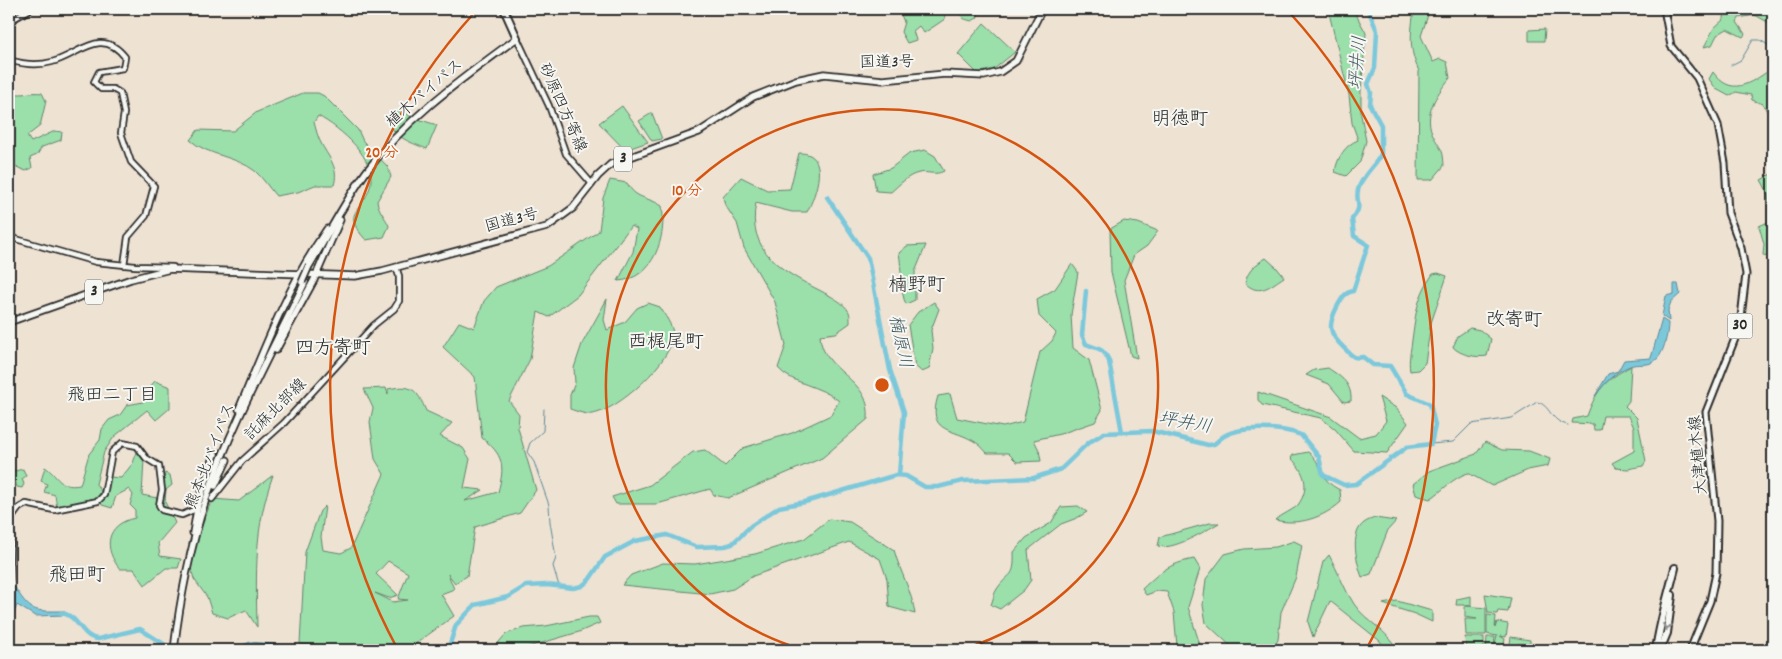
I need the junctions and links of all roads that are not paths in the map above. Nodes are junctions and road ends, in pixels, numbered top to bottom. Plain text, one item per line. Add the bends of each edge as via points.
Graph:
1 (30, 9) edge
2 (504, 9) edge
3 (1042, 9) edge
4 (1664, 9) edge
5 (9, 22) edge
6 (517, 38) junction
7 (9, 60) edge
8 (592, 184) junction
9 (352, 192) junction
10 (345, 205) junction
11 (9, 237) edge
12 (124, 266) junction
13 (135, 266) junction
14 (396, 267) junction
15 (182, 268) junction
16 (299, 274) junction
17 (144, 275) junction
18 (316, 275) junction
19 (304, 282) junction
20 (9, 322) edge
21 (247, 402) junction
22 (232, 425) junction
23 (215, 454) dead end
24 (227, 460) dead end
25 (212, 499) dead end
26 (196, 509) dead end
27 (193, 533) junction
28 (187, 561) junction
29 (9, 579) edge
30 (172, 650) edge
31 (1656, 650) edge
32 (1660, 650) edge
33 (1690, 650) edge

1 - 5 main road
2 - 6 highway
3 - 8 highway, 国道3号 / 3 via 1016,61 1000,72 984,76 938,74 883,80 829,74 803,78 753,97 689,137 620,160 605,169
4 - 33 main road, 大津植木線 / 30 via 1671,46 1697,78 1718,126 1725,163 1728,213 1743,254 1746,274 1740,326 1706,412 1716,522 1716,573 1710,601
6 - 8 main road, 砂原四方寄線 via 549,106 566,154
6 - 9 highway, 植木バイパス via 409,123
7 - 12 main road via 25,64 50,63 100,43 112,45 125,57 123,68 99,72 94,82 101,89 120,93 124,113 121,132 131,162 154,186 146,216 128,237
8 - 14 highway, 国道3号 / 3 via 573,208 547,227
9 - 10 highway, 植木バイパス
9 - 18 highway
10 - 16 highway
10 - 19 highway, 植木バイパス, bridge
11 - 12 main road via 80,259
12 - 13 main road
13 - 15 main road
13 - 17 main road via 141,268
14 - 18 highway, 国道3号 / 3 via 355,276
14 - 25 main road, 託麻北部線 via 399,301 394,309 374,325 284,423 242,461
15 - 16 highway, 国道3号 / 3
15 - 17 highway, 国道3号 / 3
16 - 18 highway, 国道3号 / 3
16 - 22 highway
17 - 20 highway, 国道3号 / 3
18 - 21 highway
19 - 21 highway, 熊本北バイパス
19 - 22 highway, 熊本北バイパス
21 - 28 highway, 熊本北バイパス via 212,484
22 - 27 highway, 熊本北バイパス
23 - 27 highway via 203,486
24 - 28 highway
26 - 29 main road via 182,515 162,510 159,505 162,490 160,466 146,458 137,446 122,444 112,452 104,495 98,501 54,510 26,504 13,514
27 - 28 highway, 熊本北バイパス
28 - 30 highway, 熊本北バイパス
31 -> 32 highway via 1661,614 1675,568 1667,632

